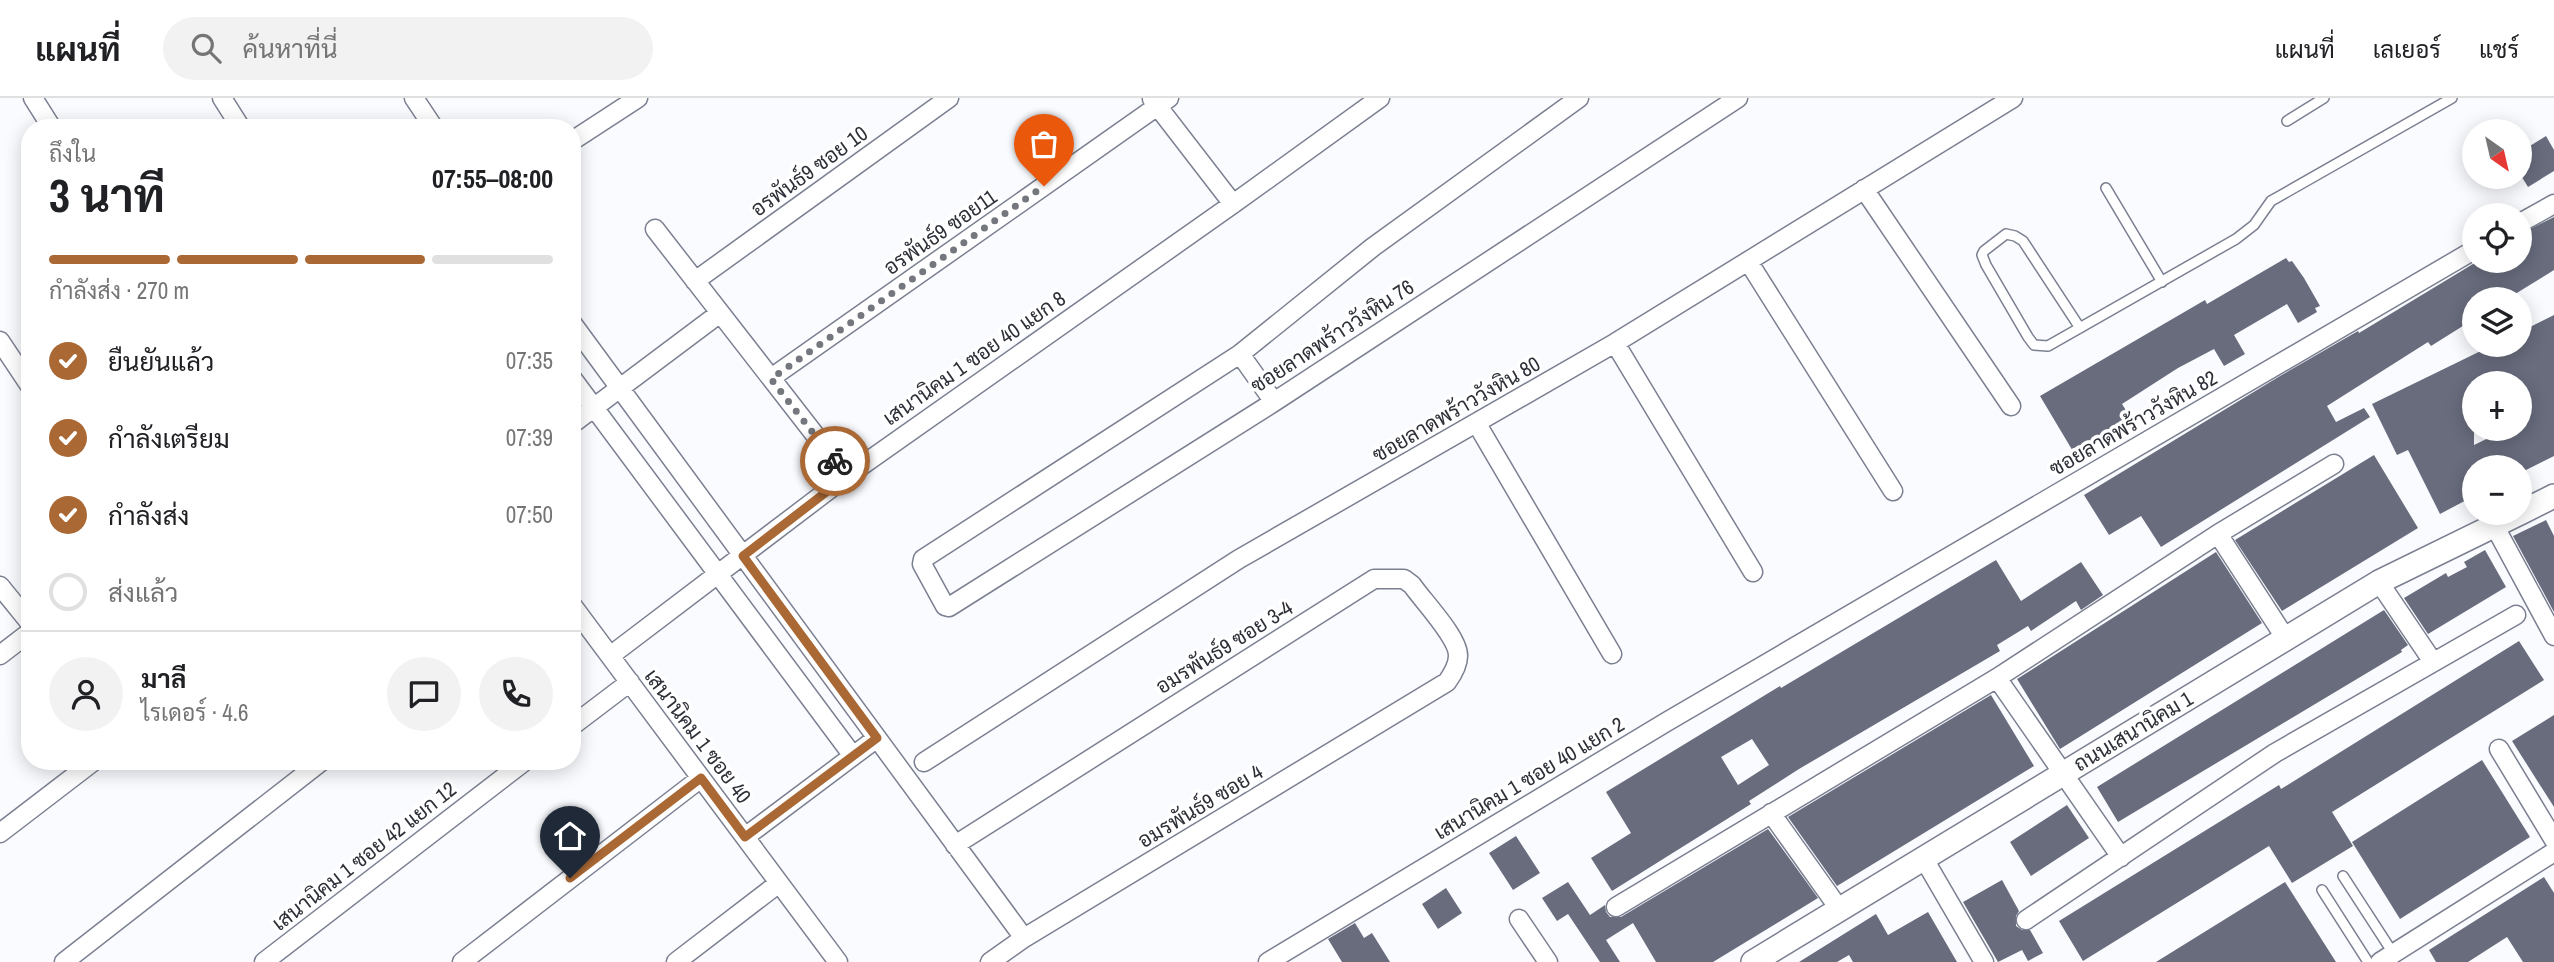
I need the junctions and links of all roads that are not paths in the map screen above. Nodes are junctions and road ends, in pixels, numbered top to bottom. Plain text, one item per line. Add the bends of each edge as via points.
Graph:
1 (33, 98) edge
2 (222, 98) edge
3 (414, 98) edge
4 (949, 98) edge
5 (1380, 98) edge
6 (1579, 98) edge
7 (1738, 98) edge
8 (2013, 98) edge
9 (2324, 98) edge
10 (2452, 98) edge
11 (635, 99) edge
12 (1159, 101) edge
13 (46, 119) edge
14 (235, 119) edge
15 (427, 119) edge
16 (2287, 121) dead end
17 (581, 135) edge
18 (2106, 188) dead end
19 (1864, 189) junction
20 (1233, 204) junction
21 (2554, 204) edge
22 (2532, 216) edge
23 (655, 229) dead end
24 (2462, 257) edge
25 (1748, 261) junction
26 (695, 281) junction
27 (2162, 282) junction
28 (720, 313) junction
29 (2080, 328) junction
30 (581, 335) edge
31 (0, 341) edge
32 (1615, 344) junction
33 (1240, 354) junction
34 (21, 372) edge
35 (771, 379) junction
36 (620, 388) junction
37 (581, 390) edge
38 (1274, 402) junction
39 (2011, 407) dead end
40 (594, 408) junction
41 (581, 417) edge
42 (1477, 424) junction
43 (2334, 464) dead end
44 (847, 476) junction
45 (1893, 491) dead end
46 (2553, 499) edge
47 (2532, 508) edge
48 (2494, 525) joint
49 (2218, 534) junction
50 (743, 556) junction
51 (1753, 572) dead end
52 (718, 574) junction
53 (2379, 582) junction
54 (0, 586) edge
55 (21, 612) edge
56 (2516, 615) dead end
57 (581, 617) edge
58 (1814, 635) joint
59 (2554, 636) edge
60 (21, 639) edge
61 (2286, 639) junction
62 (1612, 654) dead end
63 (0, 655) edge
64 (610, 656) junction
65 (2433, 662) junction
66 (1997, 678) junction
67 (629, 682) junction
68 (1434, 691) joint
69 (581, 719) edge
70 (877, 738) junction
71 (2499, 749) dead end
72 (853, 756) junction
73 (924, 762) dead end
74 (82, 770) edge
75 (310, 770) edge
76 (513, 770) edge
77 (2063, 774) junction
78 (701, 778) junction
79 (1771, 813) junction
80 (0, 833) edge
81 (745, 837) junction
82 (2554, 839) edge
83 (956, 845) junction
84 (2554, 852) edge
85 (2121, 857) junction
86 (1924, 859) junction
87 (2343, 876) dead end
88 (779, 883) junction
89 (2322, 890) dead end
90 (1616, 907) dead end
91 (1840, 909) junction
92 (1520, 919) dead end
93 (2026, 920) dead end
94 (1024, 938) junction
95 (2386, 958) edge
96 (64, 962) edge
97 (264, 962) edge
98 (461, 962) edge
99 (676, 962) edge
100 (838, 962) edge
101 (990, 962) edge
102 (1268, 962) edge
103 (1548, 962) edge
104 (1753, 962) edge
105 (1984, 962) edge
106 (2368, 962) edge

1 - 13 street
2 - 14 street
3 - 15 street
4 - 26 street, อรพันธ์9 ซอย 10
5 - 20 street, เสนานิคม 1 ซอย 40 แยก 8
6 - 33 street, ซอยลาดพร้าววังหิน 76 via 1373,247
7 - 38 street, ซอยลาดพร้าววังหิน 76
8 - 19 street, ซอยลาดพร้าววังหิน 80
9 - 16 lane
10 - 27 lane via 2271,201 2254,225 2236,239
11 - 17 street
12 - 20 street
12 - 35 street, อรพันธ์9 ซอย11
18 - 27 lane
19 - 25 street, ซอยลาดพร้าววังหิน 80
19 - 39 street
20 - 44 street, เสนานิคม 1 ซอย 40 แยก 8
21 - 22 street
23 - 26 street
24 - 58 street, ซอยลาดพร้าววังหิน 82
25 - 32 street, ซอยลาดพร้าววังหิน 80
25 - 45 street
26 - 28 street
27 - 29 lane
28 - 35 street
28 - 36 street
29 - 29 lane via 2023,242 2006,234 1984,251 1986,265 2034,345 2048,346
30 - 36 street
31 - 34 street
32 - 42 street, ซอยลาดพร้าววังหิน 80
32 - 51 street
33 - 38 street
33 - 38 street, ซอยลาดพร้าววังหิน 76 via 921,561 948,607
35 - 44 street
36 - 40 street
36 - 50 street
37 - 40 street
40 - 41 street
40 - 52 street
42 - 62 street
42 - 73 street, ซอยลาดพร้าววังหิน 80 via 1239,559
43 - 49 street
44 - 50 street, เสนานิคม 1 ซอย 40 แยก 8
46 - 47 street, ถนนเสนานิคม 1
48 - 53 street, ถนนเสนานิคม 1
48 - 59 street
49 - 61 street
49 - 66 street
50 - 52 street, เสนานิคม 1 ซอย 40 แยก 8
50 - 70 street
52 - 64 street, เสนานิคม 1 ซอย 40 แยก 8
52 - 72 street
53 - 61 street, ถนนเสนานิคม 1
53 - 65 street
54 - 55 street
56 - 65 street
57 - 64 street, เสนานิคม 1 ซอย 40
58 - 102 street, เสนานิคม 1 ซอย 40 แยก 2
60 - 63 street
61 - 77 street, ถนนเสนานิคม 1
64 - 67 street, เสนานิคม 1 ซอย 40
65 - 85 street via 2275,753
66 - 77 street
66 - 79 street
67 - 69 street
67 - 78 street, เสนานิคม 1 ซอย 40
68 - 83 street, อมรพันธ์9 ซอย 3-4 via 1455,670 1455,642 1412,585 1404,579 1374,579
68 - 94 street, อมรพันธ์9 ซอย 4
70 - 72 street
70 - 83 street
71 - 82 street
72 - 81 street
74 - 80 street
75 - 96 street
76 - 97 street, เสนานิคม 1 ซอย 42 แยก 12
77 - 85 street
77 - 86 street, ถนนเสนานิคม 1
78 - 81 street, เสนานิคม 1 ซอย 40
78 - 98 street
79 - 90 street
79 - 91 street
81 - 88 street, เสนานิคม 1 ซอย 40
83 - 94 street
84 - 95 street
85 - 93 street
86 - 91 street, ถนนเสนานิคม 1
86 - 105 street
87 - 95 lane
88 - 99 street
88 - 100 street, เสนานิคม 1 ซอย 40
89 - 106 lane
91 - 104 street, ถนนเสนานิคม 1
92 - 103 street
94 - 101 street, อมรพันธ์9 ซอย 4

